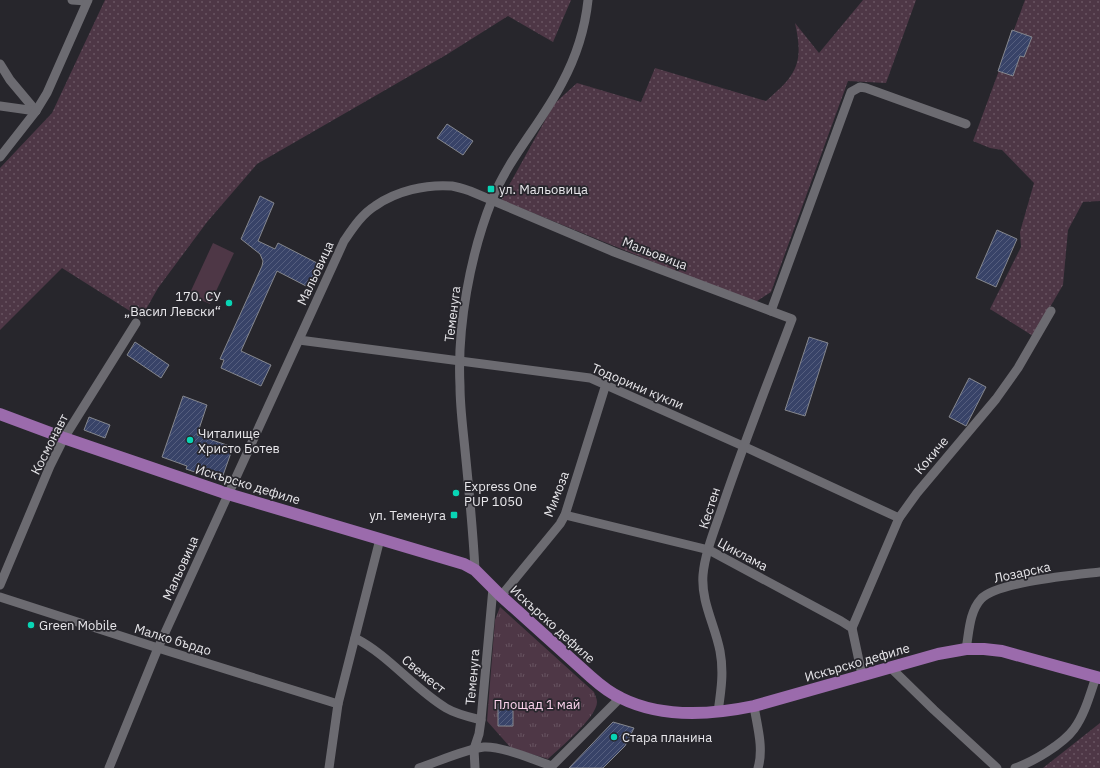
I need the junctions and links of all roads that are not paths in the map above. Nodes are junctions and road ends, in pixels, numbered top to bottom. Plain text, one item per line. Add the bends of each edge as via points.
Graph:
1 (72, 0) edge
2 (588, 0) edge
3 (88, 1) edge
4 (0, 64) edge
5 (0, 106) edge
6 (36, 111) junction
7 (966, 124) dead end
8 (0, 157) edge
9 (492, 200) junction
10 (771, 310) junction
11 (1051, 312) dead end
12 (792, 320) joint
13 (136, 323) dead end
14 (299, 340) junction
15 (460, 360) junction
16 (606, 384) junction
17 (0, 414) edge
18 (64, 438) junction
19 (743, 446) junction
20 (228, 494) junction
21 (565, 514) junction
22 (899, 518) junction
23 (380, 538) junction
24 (709, 550) junction
25 (476, 570) junction
26 (1100, 572) edge
27 (0, 585) edge
28 (497, 592) junction
29 (0, 597) edge
30 (852, 628) junction
31 (355, 638) junction
32 (158, 648) junction
33 (966, 649) junction
34 (891, 668) junction
35 (862, 675) junction
36 (1098, 678) edge
37 (620, 698) junction
38 (338, 704) junction
39 (754, 706) junction
40 (718, 712) junction
41 (481, 720) junction
42 (474, 749) junction
43 (525, 757) junction
44 (551, 767) edge
45 (109, 768) edge
46 (329, 768) edge
47 (419, 768) edge
48 (475, 768) edge
49 (537, 768) edge
50 (758, 768) edge
51 (997, 768) edge
52 (1015, 768) edge

1 - 3 street
2 - 9 street, Теменуга via 583,31 562,84 504,174
3 - 6 street via 47,93
4 - 6 street
5 - 6 street
6 - 8 street
7 - 10 street via 866,88 860,87 851,92
9 - 10 street, Мальовица via 614,252
9 - 14 street, Мальовица via 452,186 434,186 396,194 374,206 357,222 344,241
9 - 15 street, Теменуга via 467,286
10 - 12 street, Мальовица
11 - 22 street, Кокиче via 1018,368 996,399 917,492
12 - 19 street, Кестен
13 - 18 street, Космонавт
14 - 15 street, Тодорини кукли
14 - 20 street, Мальовица
15 - 16 street, Тодорини кукли via 572,374
15 - 25 street, Теменуга
16 - 19 street, Тодорини кукли
16 - 21 street, Мимоза
17 - 18 main road, Искърско дефиле
18 - 20 main road, Искърско дефиле
18 - 27 street, Космонавт
19 - 22 street, Тодорини кукли
19 - 24 street, Кестен
20 - 23 main road, Искърско дефиле
20 - 32 street, Мальовица
21 - 24 street, Циклама
21 - 28 street, Мимоза via 560,524
22 - 30 street, Кокиче
23 - 25 main road, Искърско дефиле
23 - 31 street
24 - 30 street, Циклама
24 - 40 street, Кестен via 703,573 703,588 720,650 722,668
25 - 28 main road, Искърско дефиле
26 - 33 street, Лозарска via 1032,581 998,589 986,595 980,600 972,617
28 - 37 main road, Искърско дефиле via 591,677
28 - 41 street, Теменуга
29 - 32 street, Малко бърдо
30 - 35 street
31 - 38 street
31 - 41 street, Свежест via 368,645 447,708
32 - 38 street, Малко бърдо
32 - 45 street, Мальовица
33 - 34 main road, Искърско дефиле via 938,654
33 - 36 main road, Искърско дефиле via 1002,651
34 - 35 main road, Искърско дефиле
34 - 51 street
35 - 39 main road, Искърско дефиле
36 - 52 street via 1074,729 1056,745 1030,762
37 - 40 main road, Искърско дефиле via 633,704 663,710
37 - 44 street
38 - 46 street
39 - 40 main road, Искърско дефиле
39 - 50 street via 761,746
41 - 42 street, Теменуга
42 - 43 street via 497,748
42 - 47 street
42 - 48 street, Теменуга
43 - 44 street
43 - 49 street

